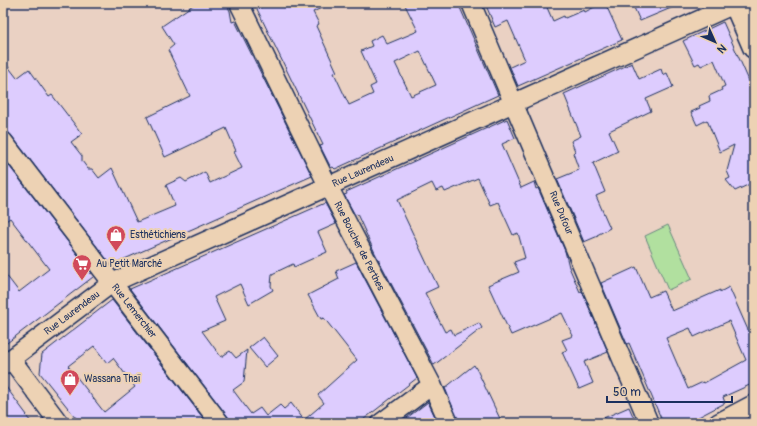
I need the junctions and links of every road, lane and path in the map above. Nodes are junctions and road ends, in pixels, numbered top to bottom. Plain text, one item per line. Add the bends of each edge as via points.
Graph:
1 (238, 3) edge
2 (471, 3) edge
3 (736, 3) edge
4 (754, 47) edge
5 (514, 103) junction
6 (3, 141) edge
7 (328, 186) junction
8 (112, 283) junction
9 (7, 362) edge
10 (432, 384) junction
11 (754, 404) edge
12 (59, 423) edge
13 (220, 423) edge
14 (381, 423) edge
15 (449, 423) edge
16 (649, 423) edge
17 (718, 423) edge

1 - 7 street, Rue Boucher de Perthes
2 - 5 street, Rue Dufour
3 - 4 street
3 - 5 street, Rue Laurendeau
5 - 7 street, Rue Laurendeau
5 - 16 street, Rue Dufour
6 - 8 street, Rue Lemerchier
7 - 8 street, Rue Laurendeau
7 - 10 street, Rue Boucher de Perthes
8 - 9 street, Rue Laurendeau
8 - 13 street, Rue Lemerchier
9 - 12 street
10 - 14 street
10 - 15 street, Rue Boucher de Perthes
11 - 17 street

